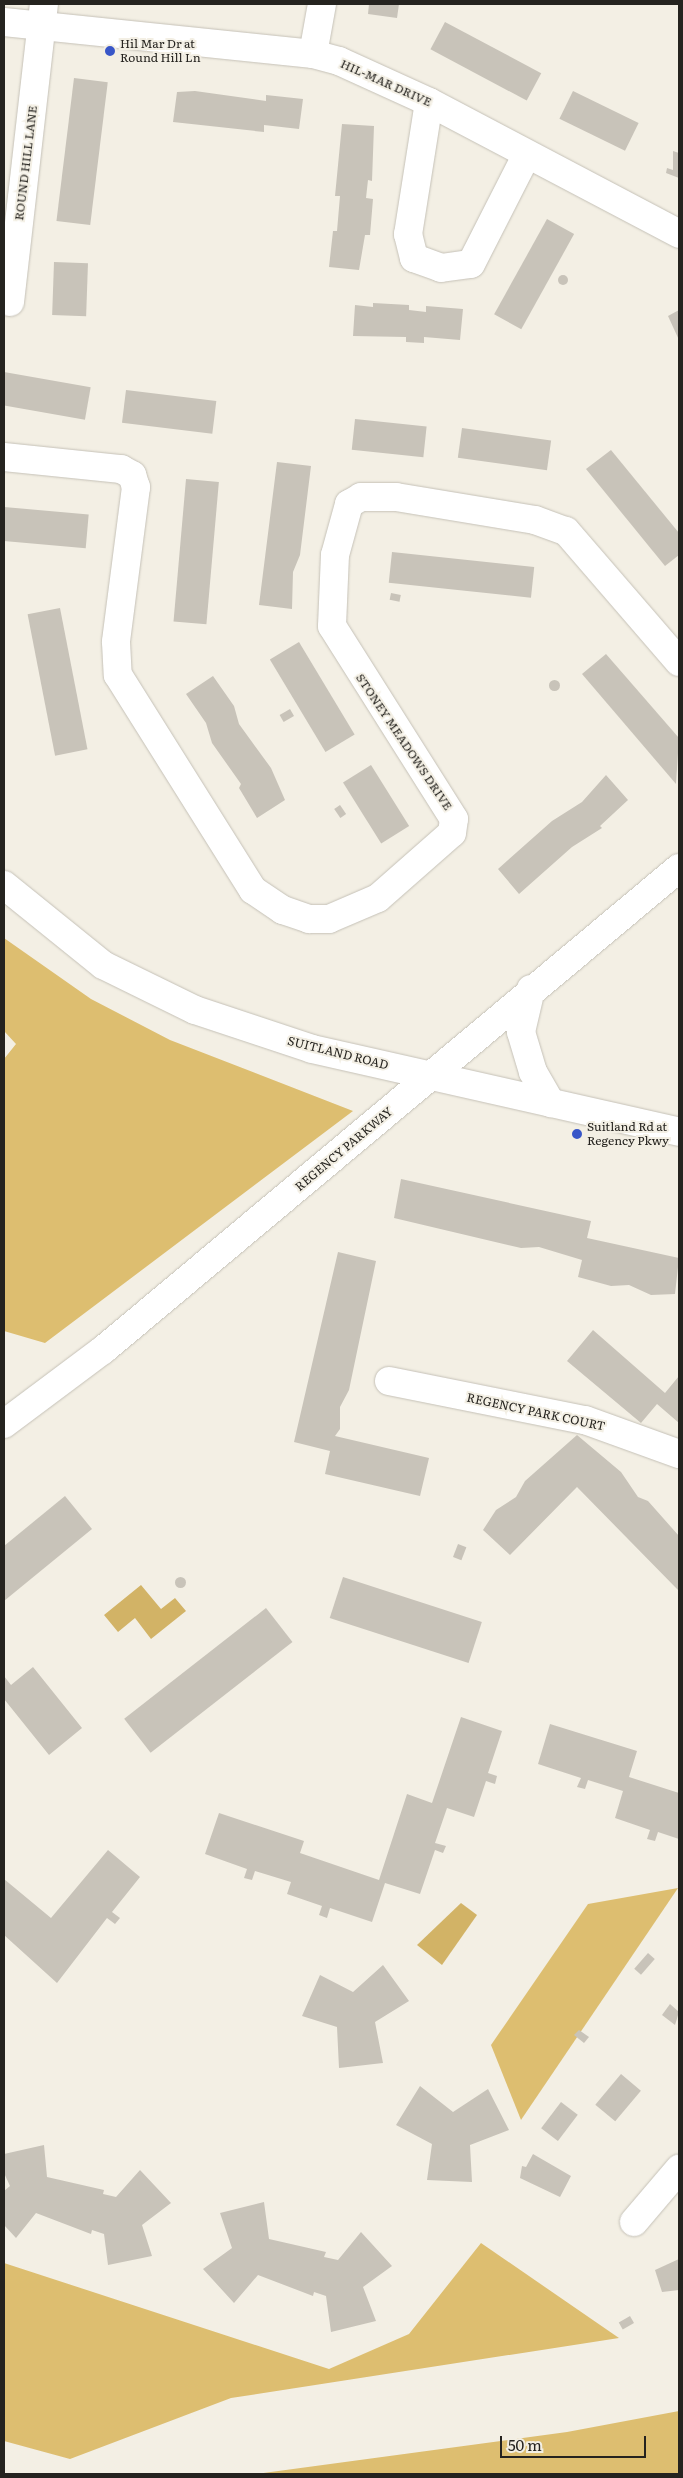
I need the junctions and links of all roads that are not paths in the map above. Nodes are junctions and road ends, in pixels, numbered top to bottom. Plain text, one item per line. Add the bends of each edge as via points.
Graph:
1 (322, 4) edge
2 (43, 14) edge
3 (4, 22) edge
4 (313, 54) junction
5 (429, 102) junction
6 (526, 156) junction
7 (679, 234) edge
8 (10, 302) dead end
9 (4, 457) edge
10 (679, 662) edge
11 (679, 868) edge
12 (4, 885) edge
13 (531, 989) junction
14 (430, 1075) junction
15 (551, 1103) junction
16 (679, 1132) edge
17 (389, 1381) dead end
18 (4, 1424) edge
19 (679, 1454) edge
20 (679, 2169) edge
21 (634, 2222) dead end

1 - 4 street
2 - 3 street, HIL-MAR DRIVE
2 - 4 street, HIL-MAR DRIVE
2 - 8 street, ROUND HILL LANE
4 - 5 street, HIL-MAR DRIVE via 370,74
5 - 6 street, HIL-MAR DRIVE
5 - 6 street via 408,234 414,258 441,268 471,264
6 - 7 street, HIL-MAR DRIVE
9 - 10 street, STONEY MEADOWS DRIVE via 121,469 132,475 136,487 116,642 118,675 253,890 284,910 309,919 329,919 378,898 452,833 454,819 332,626 334,555 349,504 361,497 396,497 536,520 566,531
11 - 13 street, REGENCY PARKWAY
12 - 14 street, SUITLAND ROAD via 102,965 195,1010 312,1048
13 - 14 street, REGENCY PARKWAY
13 - 15 street via 521,1032 533,1072
14 - 15 street, SUITLAND ROAD
14 - 18 street, REGENCY PARKWAY via 103,1350
15 - 16 street, SUITLAND ROAD
17 - 19 street, REGENCY PARK COURT via 585,1420
20 - 21 street

